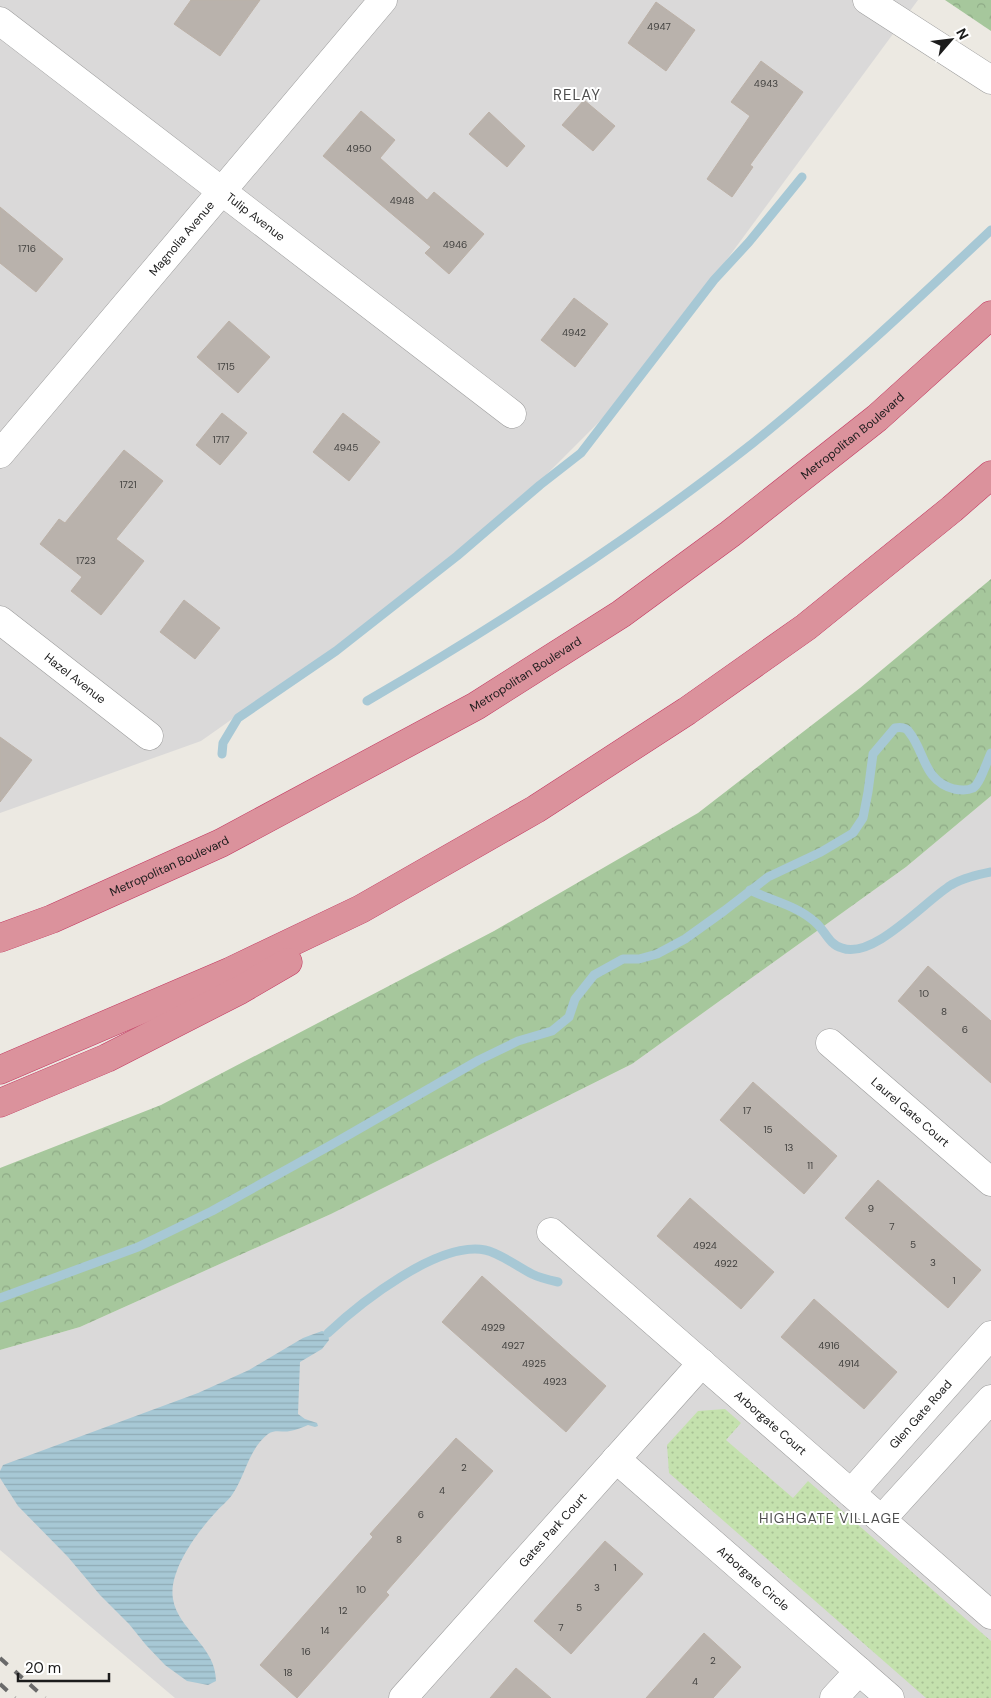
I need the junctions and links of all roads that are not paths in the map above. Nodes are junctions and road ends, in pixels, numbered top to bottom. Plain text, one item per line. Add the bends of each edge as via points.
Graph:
1 (383, 0) edge
2 (867, 0) edge
3 (0, 21) edge
4 (991, 80) edge
5 (222, 192) junction
6 (991, 315) edge
7 (512, 414) dead end
8 (0, 454) edge
9 (991, 475) edge
10 (0, 620) edge
11 (149, 736) dead end
12 (536, 809) junction
13 (0, 938) edge
14 (830, 1043) dead end
15 (0, 1070) edge
16 (0, 1103) edge
17 (991, 1182) edge
18 (551, 1232) dead end
19 (991, 1335) edge
20 (702, 1363) junction
21 (991, 1398) edge
22 (616, 1459) junction
23 (851, 1493) junction
24 (882, 1520) junction
25 (991, 1615) edge
26 (859, 1670) junction
27 (404, 1698) edge
28 (834, 1698) edge
29 (890, 1698) edge

1 - 5 street, Magnolia Avenue
2 - 4 street
3 - 5 street, Tulip Avenue
5 - 7 street, Tulip Avenue
5 - 8 street, Magnolia Avenue
6 - 13 highway, Metropolitan Boulevard via 877,418 730,534 620,614 476,706 221,843 52,919
9 - 12 highway via 806,627 687,711
10 - 11 street, Hazel Avenue
12 - 15 highway via 361,909 231,971
12 - 16 highway via 367,918 240,990 107,1058
14 - 17 street, Laurel Gate Court
18 - 20 street, Arborgate Court
19 - 23 street, Glen Gate Road
20 - 22 street, Gates Park Court
20 - 23 street, Arborgate Court
21 - 24 street
22 - 26 street, Arborgate Circle
22 - 27 street, Gates Park Court
23 - 24 street, Arborgate Court
24 - 25 street, Arborgate Court
26 - 28 street
26 - 29 street, Arborgate Circle

